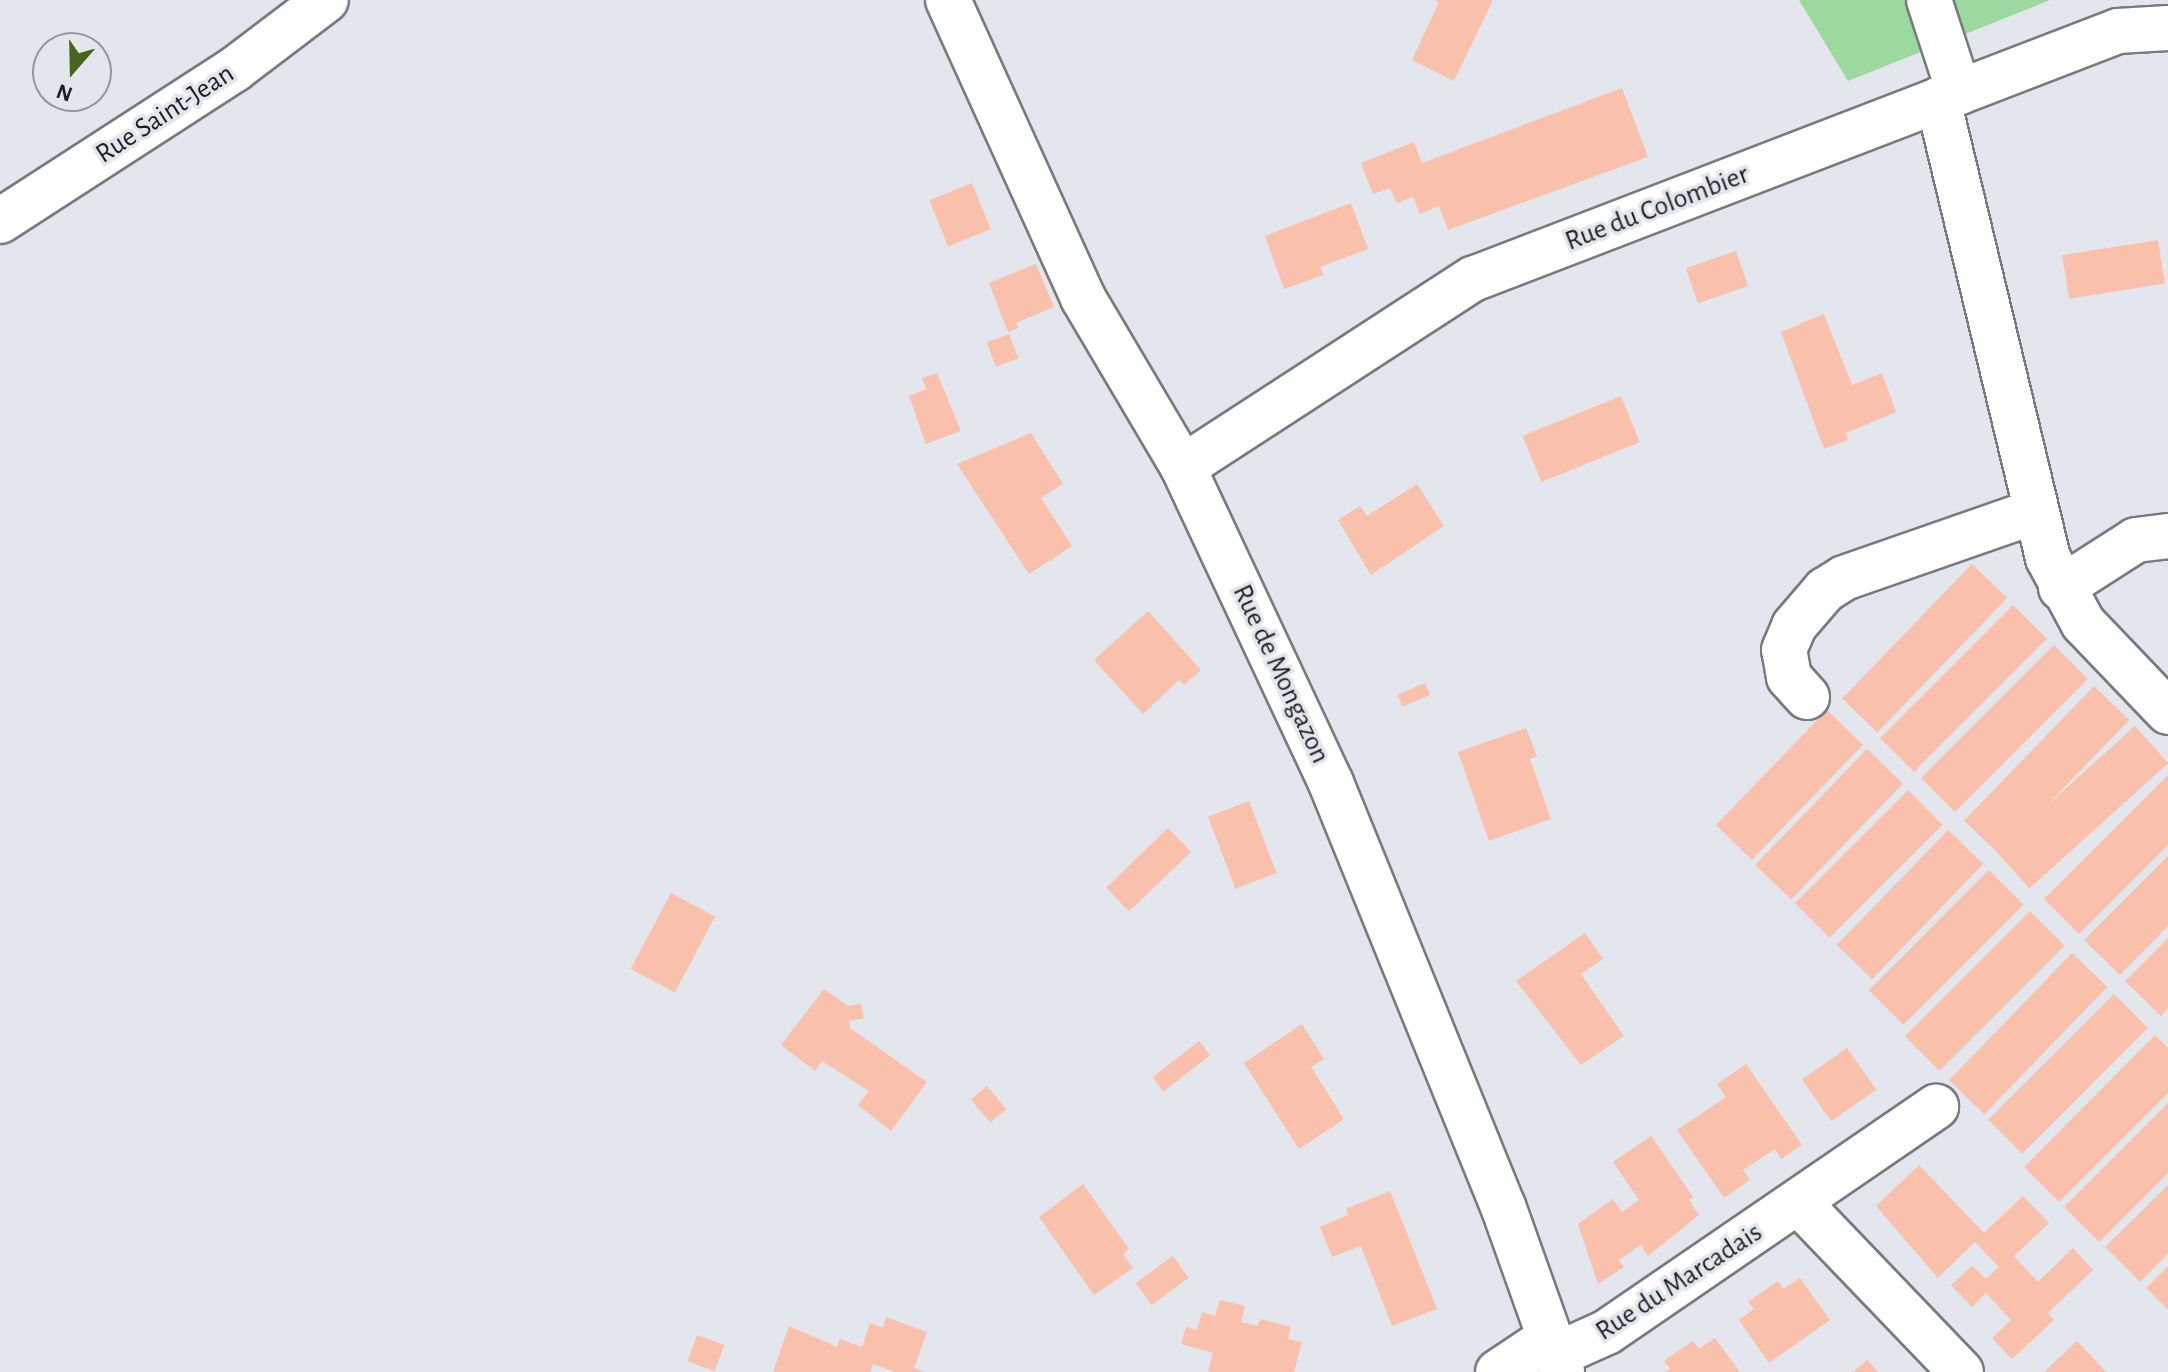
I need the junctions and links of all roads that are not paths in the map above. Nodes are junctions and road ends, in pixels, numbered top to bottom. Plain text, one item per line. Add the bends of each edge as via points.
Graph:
1 (326, 0) edge
2 (948, 0) edge
3 (1929, 0) edge
4 (2168, 28) edge
5 (1948, 96) junction
6 (0, 221) edge
7 (1183, 467) junction
8 (2033, 512) junction
9 (2168, 536) edge
10 (2061, 588) junction
11 (1807, 697) dead end
12 (2168, 712) edge
13 (1936, 1107) dead end
14 (1799, 1203) junction
15 (1556, 1355) edge
16 (1498, 1372) edge
17 (1961, 1372) edge

1 - 6 street, Rue Saint-Jean via 235,69
2 - 7 street, Rue de Mongazon via 1083,298
3 - 5 street
4 - 5 street, Rue du Colombier via 2118,31
5 - 7 street, Rue du Colombier via 1473,279
5 - 8 street
7 - 15 street, Rue de Mongazon via 1331,783 1503,1206
8 - 10 street
8 - 11 street via 1844,578 1825,590 1794,626 1784,650 1789,677
9 - 10 street via 2136,540
10 - 12 street via 2110,656
13 - 14 street, Rue du Marcadais
14 - 15 street, Rue du Marcadais via 1607,1332
14 - 17 street
15 - 16 street, Rue du Marcadais

